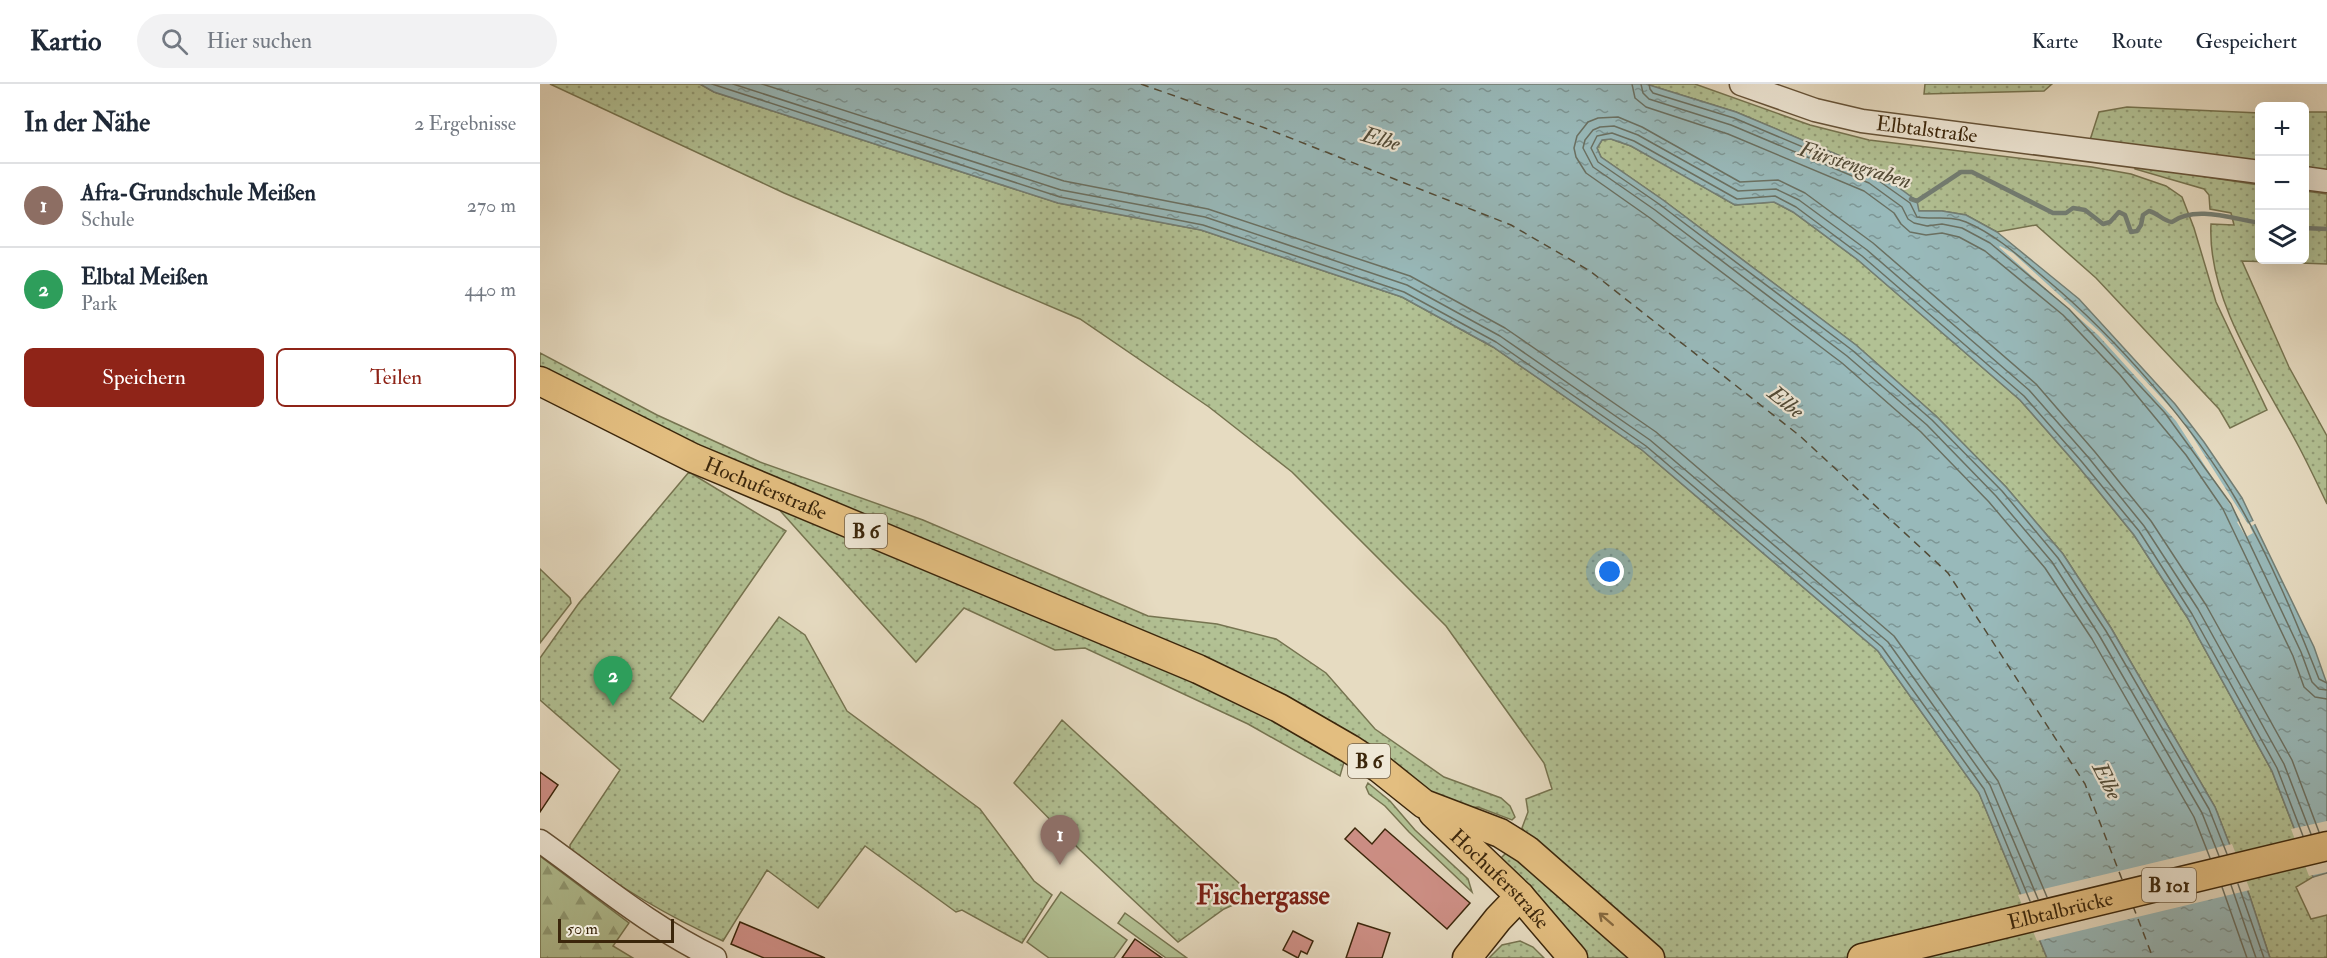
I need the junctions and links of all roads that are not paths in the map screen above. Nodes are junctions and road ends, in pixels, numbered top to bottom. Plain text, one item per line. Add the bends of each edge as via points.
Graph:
1 (1741, 84) edge
2 (2255, 172) edge
3 (2309, 179) edge
4 (2327, 182) edge
5 (540, 381) edge
6 (1424, 804) junction
7 (540, 841) edge
8 (2327, 846) edge
9 (1520, 896) junction
10 (715, 958) edge
11 (1467, 958) edge
12 (1573, 958) edge
13 (1650, 958) edge
14 (1862, 958) edge

1 - 2 street, Elbtalstraße via 1815,110 1862,121
3 - 4 street
5 - 6 main road, Hochuferstraße / B 6 via 693,458 1198,669 1279,708 1350,749
6 - 9 main road, Hochuferstraße / B 6
13 -> 6 main road via 1527,850 1500,833
7 - 10 street via 651,923
8 - 14 main road, Elbtalbrücke / B 101
9 - 11 main road
9 - 12 main road, Hochuferstraße / B 6

